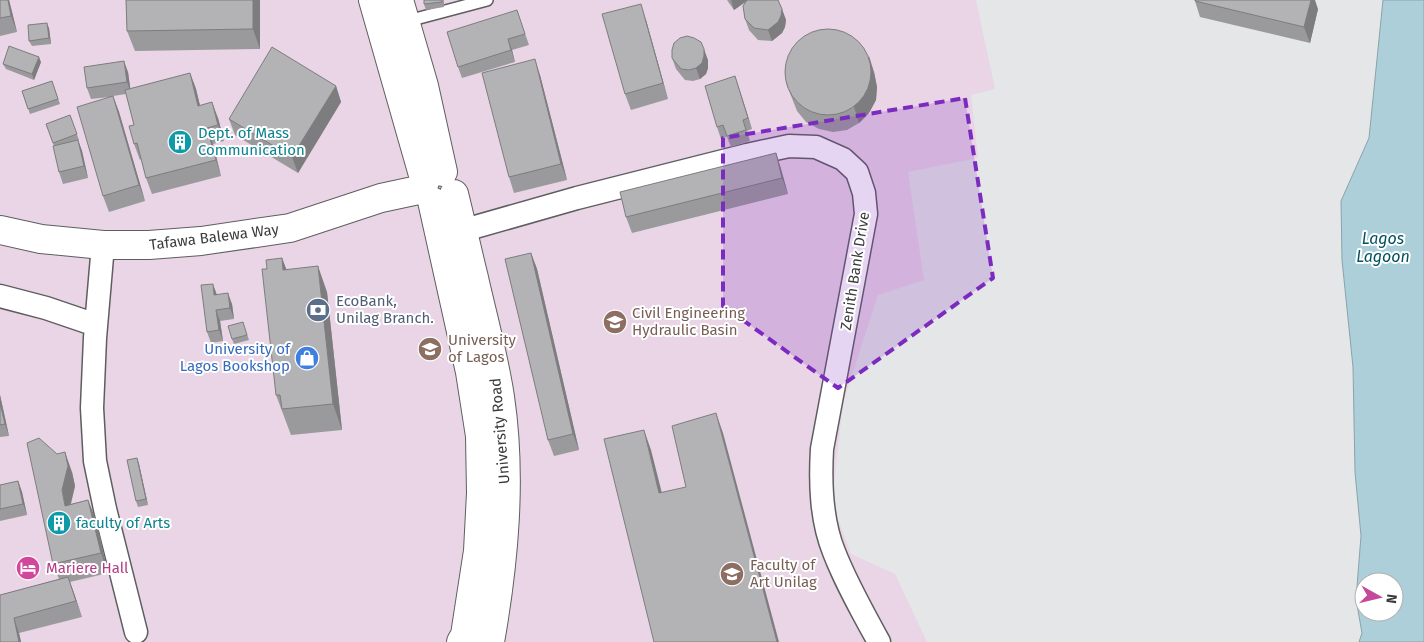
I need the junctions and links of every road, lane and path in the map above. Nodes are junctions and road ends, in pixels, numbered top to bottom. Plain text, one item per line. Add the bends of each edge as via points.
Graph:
1 (373, 0) edge
2 (487, 0) edge
3 (394, 20) edge
4 (435, 188) junction
5 (0, 230) edge
6 (452, 234) junction
7 (103, 245) junction
8 (0, 296) edge
9 (96, 325) junction
10 (136, 632) dead end
11 (461, 642) edge
12 (490, 642) edge
13 (879, 642) edge

1 - 3 main road, University Road
2 - 3 lane
3 - 4 main road, University Road via 424,86
4 - 6 main road, University Road
4 - 7 main road, Tafawa Balewa Way via 381,198 290,228 201,241
5 - 7 main road, Tafawa Balewa Way via 41,239
6 - 11 main road, University Road via 480,436 478,551 465,635
6 - 12 main road, University Road via 500,397 506,507
6 - 13 street, Zenith Bank Drive via 577,198 789,146 816,147 843,159 857,172 866,214 822,449 820,483 833,552
7 - 9 street
8 - 9 street
9 - 10 street via 92,408 95,461

